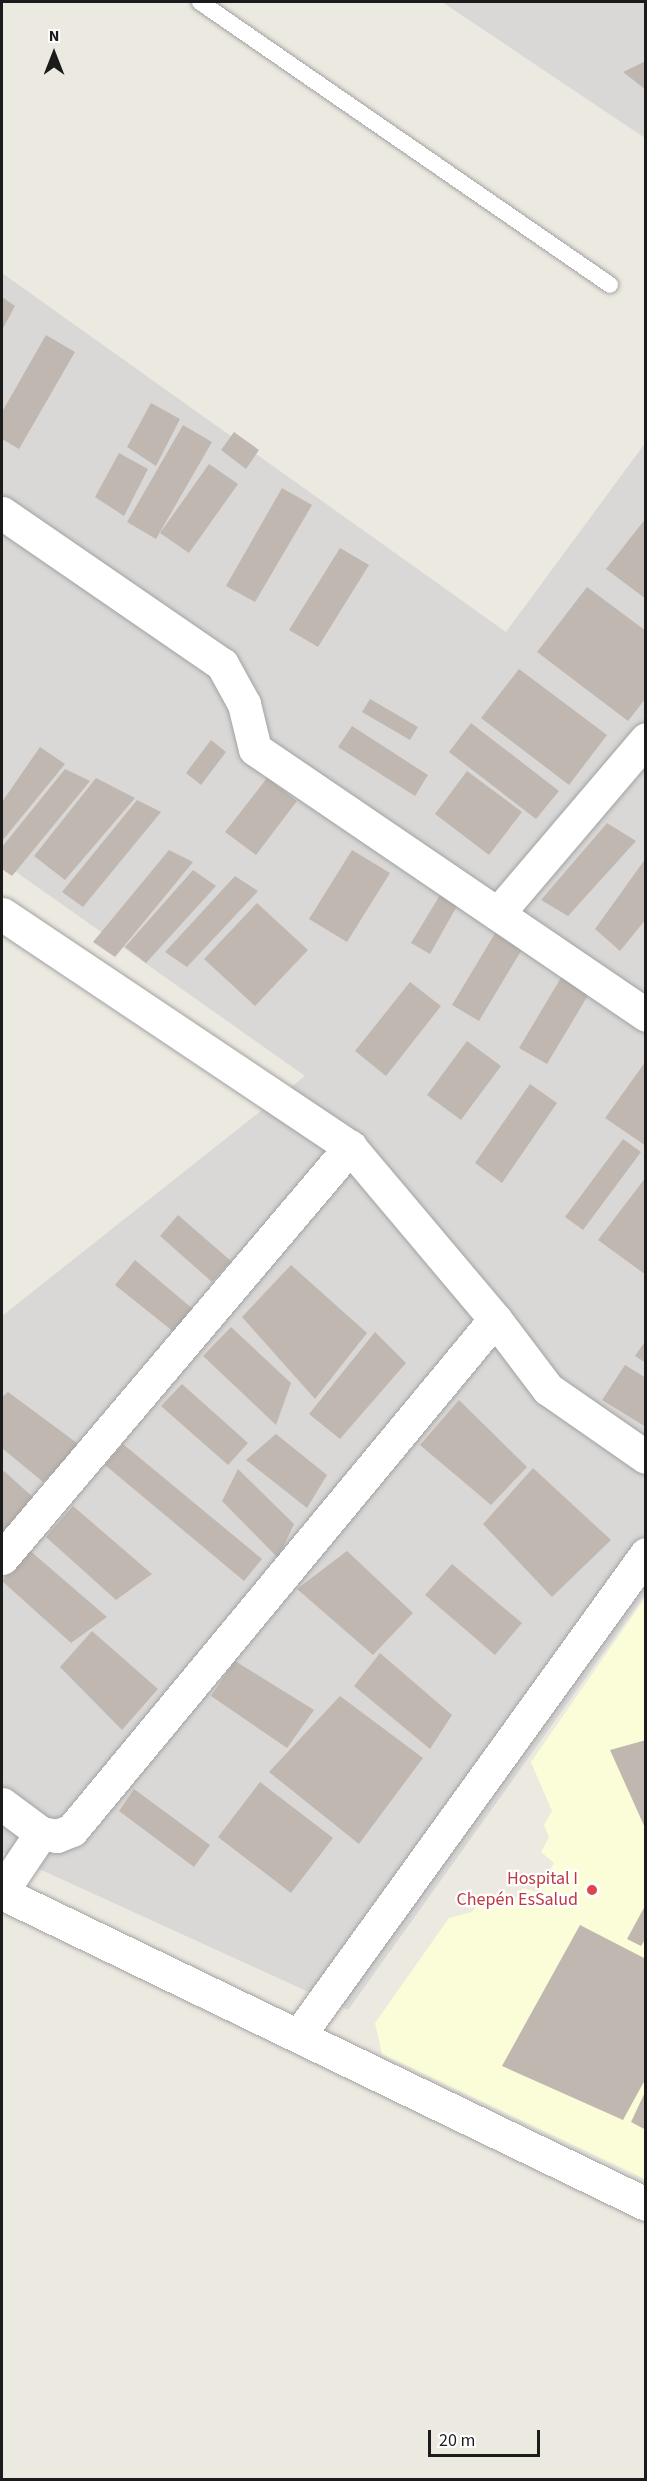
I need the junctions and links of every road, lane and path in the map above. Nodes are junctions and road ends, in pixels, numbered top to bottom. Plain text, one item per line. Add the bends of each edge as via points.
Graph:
1 (200, 2) edge
2 (610, 285) dead end
3 (2, 513) edge
4 (645, 739) edge
5 (499, 912) junction
6 (2, 914) edge
7 (645, 1015) edge
8 (350, 1147) junction
9 (495, 1318) junction
10 (645, 1457) edge
11 (645, 1554) edge
12 (2, 1558) edge
13 (2, 1804) edge
14 (41, 1833) junction
15 (2, 1892) edge
16 (299, 2036) junction
17 (645, 2204) edge

1 - 2 lane
3 - 5 street via 222,664 244,704 255,749
4 - 5 street
5 - 7 street
6 - 8 street
8 - 9 street
8 - 12 street
9 - 10 street via 548,1389
9 - 14 street via 72,1830 57,1836
11 - 16 street
13 - 14 street
14 - 15 street
15 - 16 street
16 - 17 street

